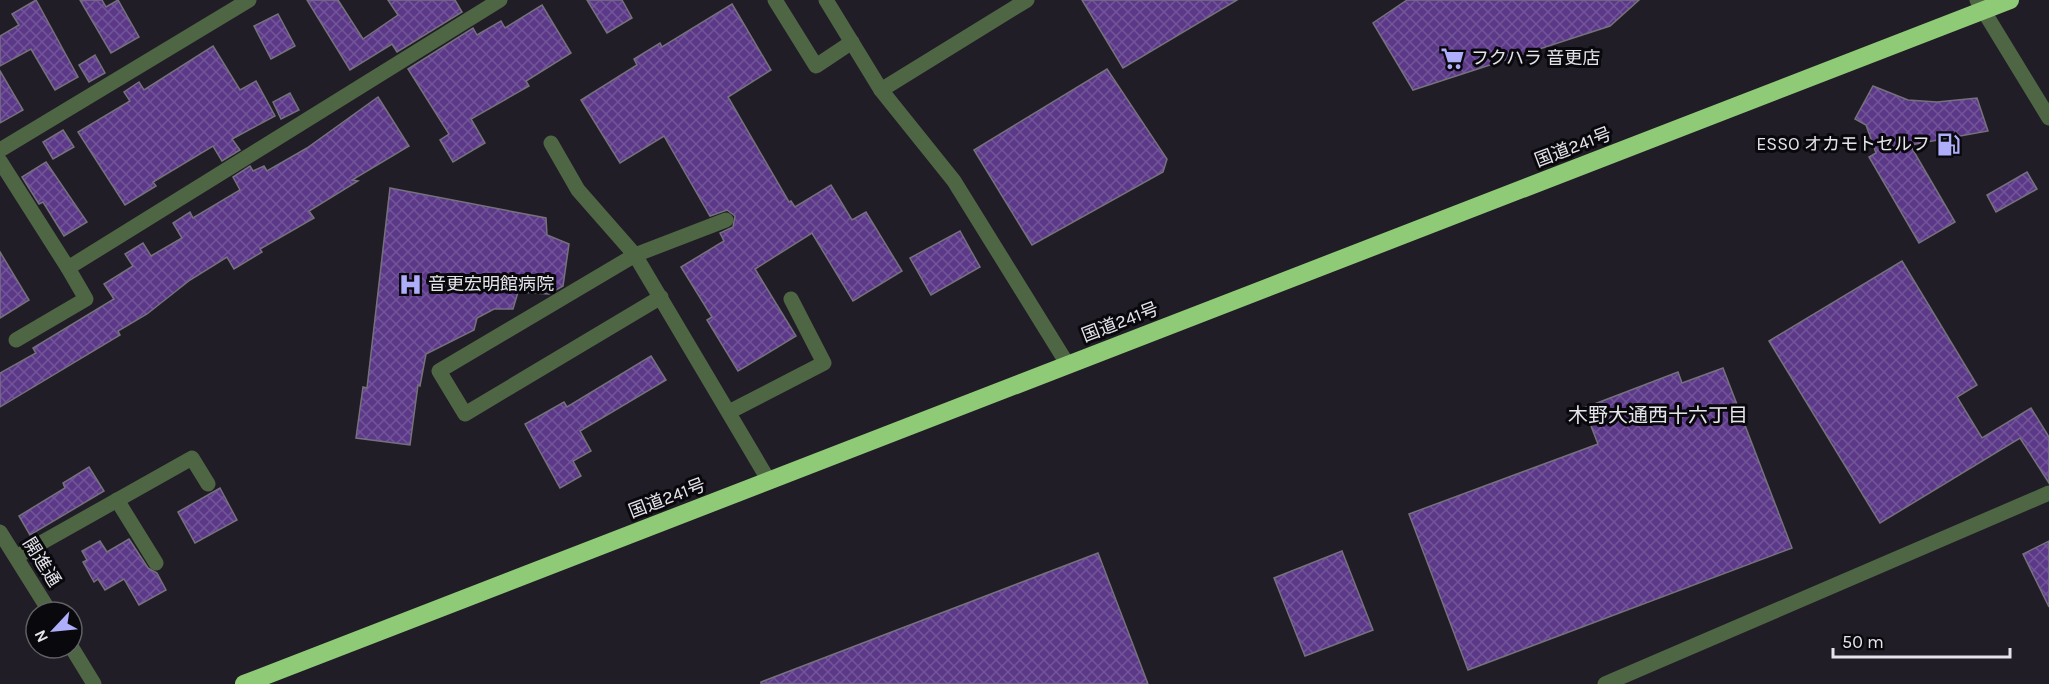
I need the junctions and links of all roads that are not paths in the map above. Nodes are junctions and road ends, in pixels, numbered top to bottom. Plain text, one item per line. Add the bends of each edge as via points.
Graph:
1 (249, 0) edge
2 (500, 0) edge
3 (775, 0) edge
4 (826, 0) edge
5 (1027, 0) edge
6 (2010, 0) edge
7 (1980, 5) edge
8 (852, 42) junction
9 (882, 90) junction
10 (2049, 118) edge
11 (551, 143) dead end
12 (0, 150) edge
13 (0, 161) edge
14 (726, 220) dead end
15 (636, 255) junction
16 (68, 268) junction
17 (661, 297) junction
18 (791, 299) dead end
19 (16, 340) dead end
20 (1068, 365) junction
21 (729, 412) junction
22 (770, 481) junction
23 (208, 484) dead end
24 (2049, 493) edge
25 (117, 500) junction
26 (2, 539) edge
27 (16, 557) junction
28 (156, 563) dead end
29 (43, 600) edge
30 (79, 660) edge
31 (94, 684) edge
32 (244, 684) edge
33 (1605, 684) edge

1 - 12 street
2 - 16 street
3 - 8 street via 816,66
4 - 8 street
5 - 9 street
6 - 7 highway, 国道241号
7 - 10 street
7 - 20 highway, 国道241号
8 - 9 street
9 - 20 street via 954,181
11 - 15 street via 578,190
13 - 16 street
14 - 15 street
15 - 17 street
15 - 17 street via 439,371 465,414
16 - 19 street via 86,299
17 - 21 street
18 - 21 street via 824,363
20 - 22 highway, 国道241号
21 - 22 street
22 - 32 highway, 国道241号
23 - 25 street via 192,458
24 - 33 street
25 - 27 street
25 - 28 street
26 - 27 street, 開進通
27 - 29 street, 開進通
30 - 31 street

